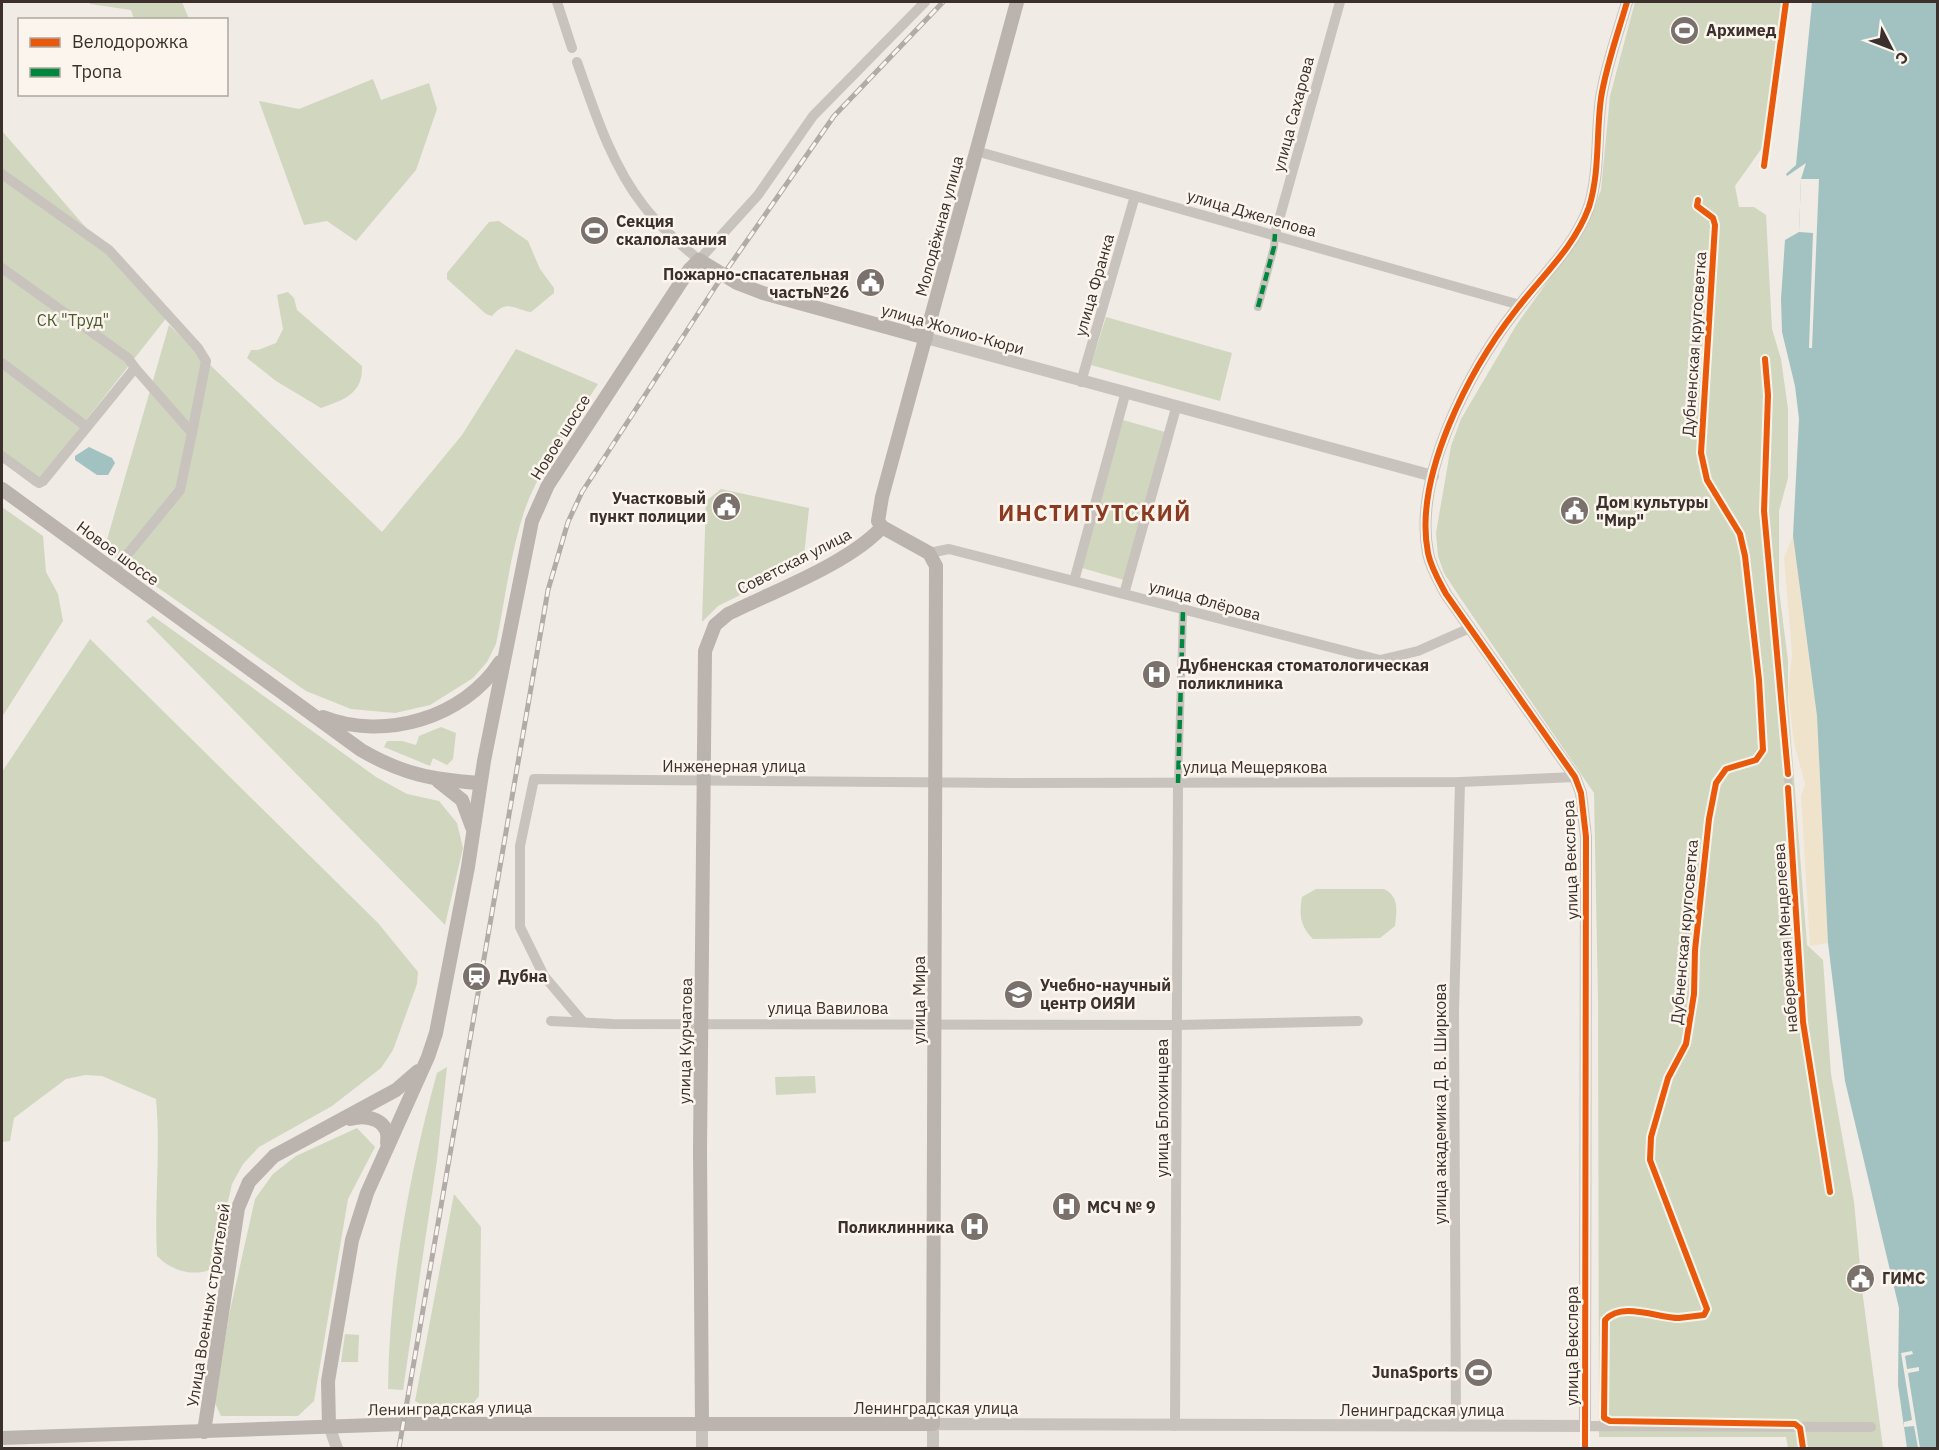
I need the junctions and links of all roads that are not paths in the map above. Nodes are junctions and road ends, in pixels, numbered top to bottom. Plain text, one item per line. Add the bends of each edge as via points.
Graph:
1 (557, 2) edge
2 (925, 2) edge
3 (1017, 2) edge
4 (1340, 2) edge
5 (1627, 2) edge
6 (1786, 2) edge
7 (572, 48) dead end
8 (577, 62) dead end
9 (976, 151) junction
10 (1764, 166) dead end
11 (2, 174) edge
12 (1135, 196) junction
13 (1275, 234) junction
14 (699, 260) junction
15 (2, 268) edge
16 (1520, 304) junction
17 (1258, 307) dead end
18 (926, 338) junction
19 (1765, 359) dead end
20 (2, 363) edge
21 (135, 368) junction
22 (1081, 382) junction
23 (1125, 395) junction
24 (1176, 408) junction
25 (87, 427) junction
26 (192, 433) junction
27 (2, 456) edge
28 (1433, 476) junction
29 (2, 489) edge
30 (882, 527) junction
31 (929, 553) junction
32 (114, 571) junction
33 (1074, 581) junction
34 (1124, 594) junction
35 (1183, 610) junction
36 (1470, 628) junction
37 (709, 635) joint
38 (504, 655) junction
39 (468, 695) junction
40 (496, 700) junction
41 (303, 708) junction
42 (370, 727) junction
43 (361, 750) junction
44 (1575, 777) junction
45 (436, 780) junction
46 (702, 781) junction
47 (934, 781) junction
48 (1460, 782) junction
49 (480, 783) junction
50 (1178, 783) junction
51 (473, 832) junction
52 (551, 1021) dead end
53 (1358, 1021) dead end
54 (583, 1022) junction
55 (935, 1023) junction
56 (702, 1024) junction
57 (1176, 1025) junction
58 (424, 1065) junction
59 (333, 1124) junction
60 (387, 1146) junction
61 (1830, 1192) dead end
62 (702, 1423) junction
63 (933, 1424) junction
64 (329, 1426) junction
65 (1175, 1426) junction
66 (1456, 1426) junction
67 (1585, 1426) junction
68 (1871, 1427) dead end
69 (204, 1432) junction
70 (2, 1438) edge
71 (337, 1449) edge
72 (702, 1449) edge
73 (933, 1449) edge
74 (1585, 1449) edge

1 - 7 street
2 - 14 street via 813,116 758,195
3 - 9 main road, Молодёжная улица
4 - 13 street, улица Сахарова
5 - 16 street, улица Векслера via 1601,97 1595,177 1588,207 1559,259
6 - 10 street
8 - 14 street, улица Жолио-Кюри via 603,130 632,189 655,220
9 - 12 street, улица Джелепова
9 - 18 main road, Молодёжная улица
11 - 26 street via 109,250 198,348 206,361
12 - 13 street, улица Джелепова
12 - 22 street, улица Франка
13 - 16 street, улица Джелепова
13 - 17 street
14 - 18 main road, улица Жолио-Кюри via 737,283 764,293
14 - 38 main road, Новое шоссе via 601,401 539,504 528,538
15 - 21 street via 128,358
16 - 28 street, улица Векслера via 1472,376
18 - 22 street, улица Жолио-Кюри
18 - 30 main road, Молодёжная улица via 882,497 878,521
19 - 61 street, набережная Менделеева via 1768,395 1764,511 1788,774 1803,1022
20 - 25 street
21 - 25 street
21 - 26 street
22 - 23 street, улица Жолио-Кюри
23 - 24 street, улица Жолио-Кюри
23 - 33 street
24 - 28 street, улица Жолио-Кюри
24 - 34 street
25 - 27 street via 39,483
26 - 32 street via 180,490
28 - 36 street, улица Векслера via 1426,531 1428,552 1446,594
29 - 32 main road, Новое шоссе
30 - 31 main road
30 - 37 main road, Советская улица via 871,540 728,614
31 - 33 street, улица Флёрова via 949,549
31 - 47 main road, улица Мира via 934,558 937,580
32 - 41 main road, Новое шоссе
33 - 34 street, улица Флёрова
34 - 35 street, улица Флёрова
35 - 36 street, улица Флёрова via 1380,660 1418,651
35 - 50 street, улица Блохинцева
36 - 44 street, улица Векслера
37 - 46 main road, улица Курчатова via 702,691
38 - 39 main road, Новое шоссе via 490,676
38 - 40 main road, Новое шоссе
39 - 40 main road via 481,692
39 - 42 main road, Новое шоссе via 417,720
40 - 49 main road, Новое шоссе
41 - 42 main road, Новое шоссе via 329,720
41 - 43 main road, Новое шоссе
42 - 43 main road via 360,733
43 - 45 main road, Новое шоссе via 397,769
44 - 48 street, улица Мещерякова
44 - 67 street, улица Векслера via 1581,793 1586,837
45 - 49 main road, Новое шоссе
45 - 51 main road, Новое шоссе via 462,800
46 - 47 street, Инженерная улица
46 - 54 street, Инженерная улица via 534,779 520,846 519,927 544,976
46 - 56 main road, улица Курчатова
47 - 50 street, улица Мещерякова
47 - 55 main road, улица Мира
48 - 50 street, улица Мещерякова
48 - 66 street, улица академика Д. В. Ширкова via 1454,1010
49 - 51 main road
50 - 57 street, улица Блохинцева
51 - 58 main road via 436,1033
52 - 54 street, улица Вавилова
53 - 57 street, улица Вавилова
54 - 56 street, улица Вавилова
55 - 56 street, улица Вавилова
55 - 57 street, улица Вавилова
55 - 63 main road, улица Мира
56 - 62 main road, улица Курчатова
57 - 65 street, улица Блохинцева
58 - 59 main road, Улица Военных строителей via 396,1090
58 - 60 main road
59 - 60 main road via 372,1117 385,1128
59 - 69 main road, Улица Военных строителей via 274,1156 256,1172 243,1193
60 - 64 main road via 352,1240 328,1381
62 - 63 main road, Ленинградская улица
62 - 64 main road, Ленинградская улица
62 - 72 street, улица Курчатова
63 - 65 street, Ленинградская улица
63 - 73 street, улица Мира
64 - 69 main road, Ленинградская улица
64 - 71 street
65 - 66 street, Ленинградская улица
66 - 67 street, Ленинградская улица
67 - 68 street, Ленинградская улица
67 - 74 street, улица Векслера
69 - 70 main road, Ленинградская улица

